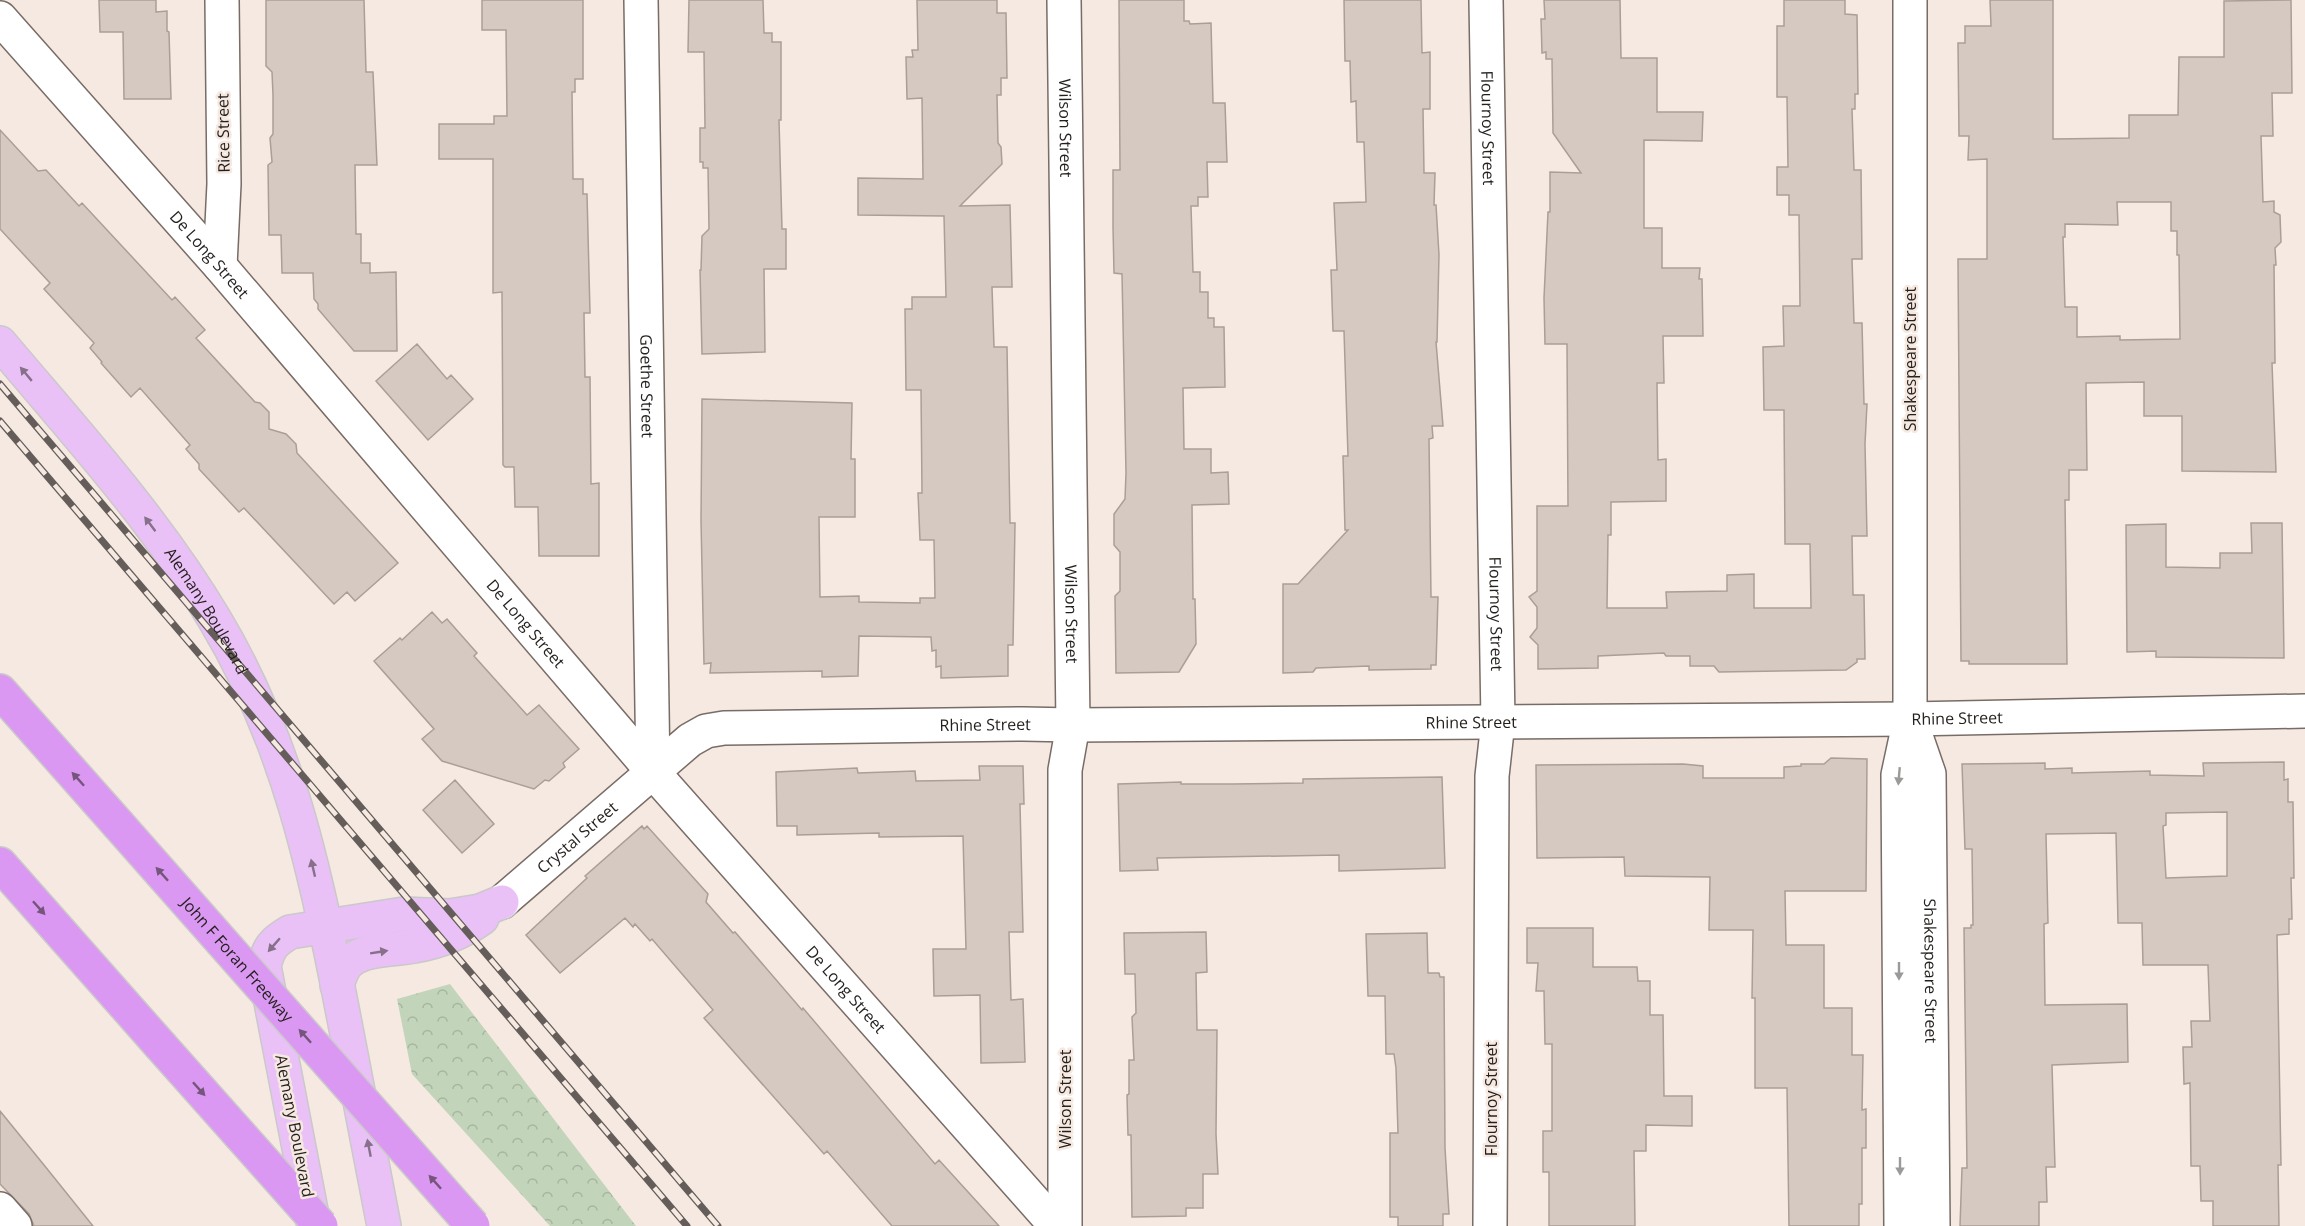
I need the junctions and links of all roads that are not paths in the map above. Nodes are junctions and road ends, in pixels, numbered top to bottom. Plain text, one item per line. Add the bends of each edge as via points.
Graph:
1 (222, 0) edge
2 (641, 0) edge
3 (1064, 0) edge
4 (1486, 0) edge
5 (1910, 0) edge
6 (0, 18) edge
7 (220, 266) junction
8 (0, 343) edge
9 (0, 691) edge
10 (2305, 711) edge
11 (1910, 719) junction
12 (1498, 722) junction
13 (1073, 725) junction
14 (653, 772) junction
15 (0, 864) edge
16 (502, 902) junction
17 (326, 925) junction
18 (338, 985) junction
19 (0, 1209) edge
20 (15, 1226) edge
21 (314, 1226) edge
22 (321, 1226) edge
23 (384, 1226) edge
24 (474, 1226) edge
25 (1056, 1226) edge
26 (1065, 1226) edge
27 (1490, 1226) edge
28 (1901, 1226) edge
29 (1933, 1226) edge

1 - 7 street, Rice Street via 224,184
2 - 14 street, Goethe Street
3 - 13 street, Wilson Street
4 - 12 street, Flournoy Street
5 - 11 street, Shakespeare Street
6 - 7 street, De Long Street
7 - 14 street, De Long Street
17 -> 8 main road, Alemany Boulevard via 283,765 252,691 216,621 126,493
24 -> 9 highway, John F Foran Freeway, bridge
10 - 11 street, Rhine Street
11 - 12 street, Rhine Street
11 -> 28 street, Shakespeare Street via 1898,775
11 - 29 street, Shakespeare Street via 1929,774
12 - 13 street, Rhine Street
12 - 27 street, Flournoy Street via 1492,776
13 - 14 street, Rhine Street via 724,728 706,731 690,740
13 - 26 street, Wilson Street via 1065,770
14 - 16 street, Crystal Street
14 - 25 street, De Long Street
15 -> 22 highway, bridge
16 - 17 main road via 450,916 404,914
18 -> 16 main road via 351,960 455,934
17 - 18 main road, Alemany Boulevard
17 -> 21 main road, Alemany Boulevard via 290,932 276,941 264,966
23 -> 18 main road, Alemany Boulevard
19 - 20 street

